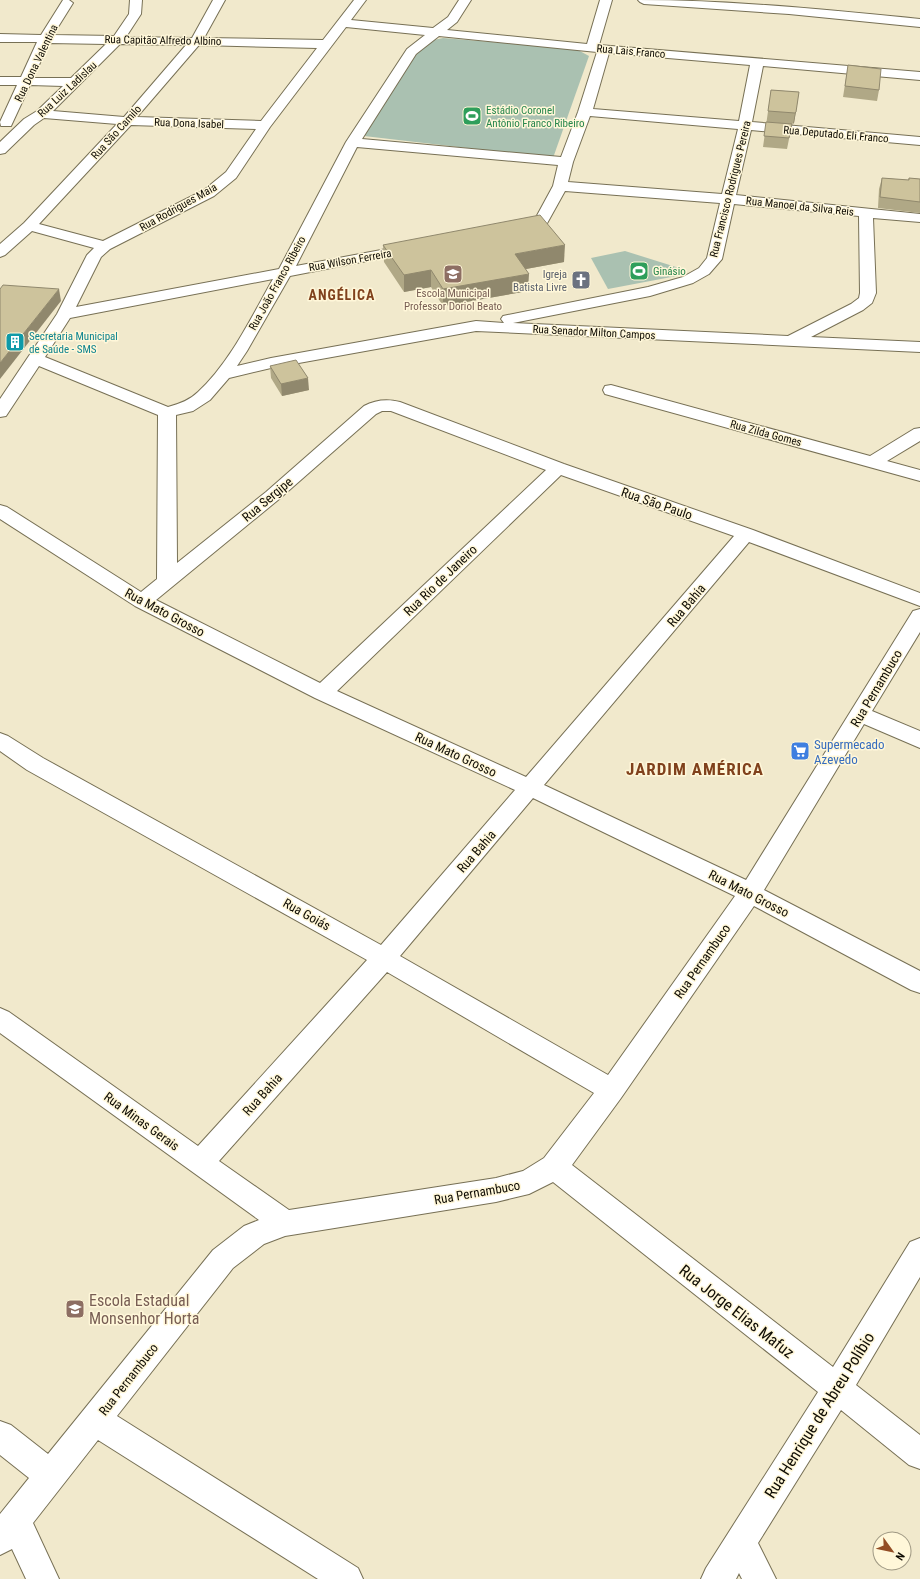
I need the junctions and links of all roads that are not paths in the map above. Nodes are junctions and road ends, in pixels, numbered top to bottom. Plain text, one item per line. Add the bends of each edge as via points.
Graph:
1 (136, 0) edge
2 (219, 0) edge
3 (360, 0) edge
4 (465, 0) edge
5 (606, 0) edge
6 (644, 0) edge
7 (779, 0) edge
8 (67, 4) dead end
9 (788, 10) junction
10 (343, 23) junction
11 (920, 23) edge
12 (435, 33) junction
13 (0, 38) edge
14 (45, 39) junction
15 (118, 39) junction
16 (196, 40) junction
17 (326, 44) junction
18 (598, 49) junction
19 (757, 62) junction
20 (920, 76) edge
21 (0, 81) edge
22 (25, 81) junction
23 (76, 82) junction
24 (585, 112) junction
25 (42, 114) junction
26 (127, 121) junction
27 (29, 122) junction
28 (3, 124) edge
29 (265, 125) junction
30 (746, 126) junction
31 (920, 141) edge
32 (353, 142) junction
33 (0, 150) edge
34 (566, 162) junction
35 (560, 186) junction
36 (729, 199) junction
37 (866, 213) junction
38 (920, 218) edge
39 (29, 226) junction
40 (504, 232) edge
41 (105, 246) junction
42 (426, 246) edge
43 (0, 252) edge
44 (285, 272) junction
45 (65, 314) junction
46 (476, 326) junction
47 (790, 342) junction
48 (920, 347) edge
49 (239, 351) junction
50 (36, 359) junction
51 (271, 363) junction
52 (224, 374) junction
53 (611, 390) dead end
54 (394, 406) joint
55 (0, 412) edge
56 (167, 412) junction
57 (920, 433) edge
58 (873, 462) junction
59 (558, 468) junction
60 (920, 476) edge
61 (0, 511) edge
62 (746, 534) junction
63 (167, 580) junction
64 (920, 600) edge
65 (142, 602) junction
66 (920, 616) edge
67 (322, 692) junction
68 (860, 714) junction
69 (920, 740) edge
70 (0, 741) edge
71 (530, 788) junction
72 (750, 893) junction
73 (384, 958) junction
74 (920, 983) edge
75 (0, 1019) edge
76 (612, 1090) junction
77 (200, 1163) junction
78 (554, 1167) junction
79 (285, 1223) junction
80 (920, 1251) edge
81 (837, 1389) junction
82 (95, 1420) junction
83 (0, 1436) edge
84 (920, 1454) edge
85 (50, 1474) junction
86 (7, 1529) edge
87 (740, 1542) junction
88 (43, 1579) edge
89 (347, 1579) edge
90 (717, 1579) edge
91 (760, 1579) edge

1 - 15 street, Rua Luiz Ladislau via 135,14
2 - 16 street, Rua São Camilo
3 - 10 street, Rua Rodrigues Maia
4 - 12 street, Rua João Franco Ribeiro via 453,19
5 - 18 street
6 - 9 street
7 - 9 street
8 - 14 street, Rua Dona Valentina
9 - 11 street
10 - 12 street, Rua Lais Franco
10 - 17 street, Rua Rodrigues Maia
12 - 18 street, Rua Lais Franco
12 - 32 street, Rua João Franco Ribeiro via 412,52
13 - 14 street, Rua Capitão Alfredo Albino
14 - 15 street, Rua Capitão Alfredo Albino
14 - 22 street, Rua Dona Valentina
15 - 16 street, Rua Capitão Alfredo Albino
15 - 23 street, Rua Luiz Ladislau
16 - 17 street, Rua Capitão Alfredo Albino
16 - 26 street, Rua São Camilo
17 - 29 street, Rua Rodrigues Maia
18 - 19 street, Rua Lais Franco
18 - 24 street
19 - 20 street, Rua Lais Franco
19 - 30 street, Rua Francisco Rodrigues Pereira
21 - 22 street
22 - 23 street
22 - 28 street, Rua Dona Valentina
23 - 25 street, Rua Luiz Ladislau
24 - 30 street, Rua Deputado Eli Franco
24 - 34 street
25 - 26 street, Rua Dona Isabel
25 - 27 street, Rua Luiz Ladislau
26 - 29 street, Rua Dona Isabel
26 - 39 street, Rua São Camilo
27 - 28 street
27 - 33 street, Rua Luiz Ladislau
29 - 41 street, Rua Rodrigues Maia via 231,175 209,193
30 - 31 street, Rua Deputado Eli Franco
30 - 36 street, Rua Francisco Rodrigues Pereira
32 - 34 street
32 - 44 street, Rua João Franco Ribeiro
34 - 35 street
35 - 36 street, Rua Manoel da Silva Reis
35 - 40 street via 540,224
36 - 37 street, Rua Manoel da Silva Reis
36 - 46 street, Rua Francisco Rodrigues Pereira via 714,259 704,271 688,280 650,291
37 - 38 street, Rua Manoel da Silva Reis
37 - 47 street via 866,300
39 - 41 street
39 - 43 street, Rua São Camilo
41 - 45 street, Rua Rodrigues Maia via 95,255
42 - 44 street, Rua Wilson Ferreira
44 - 45 street, Rua Wilson Ferreira
44 - 49 street, Rua João Franco Ribeiro
45 - 50 street, Rua Rodrigues Maia
46 - 47 street, Rua Senador Milton Campos
46 - 51 street, Rua Senador Milton Campos
47 - 48 street, Rua Senador Milton Campos
49 - 51 street
49 - 52 street, Rua João Franco Ribeiro
50 - 55 street, Rua Rodrigues Maia
50 - 56 street
51 - 52 street, Rua Senador Milton Campos
52 - 56 street, Rua João Franco Ribeiro via 204,396 187,407
53 - 58 street, Rua Zilda Gomes
54 - 59 street, Rua São Paulo
54 - 63 street, Rua Sergipe via 377,406 370,410 272,496
56 - 63 street
57 - 58 street
58 - 60 street, Rua Zilda Gomes
59 - 62 street, Rua São Paulo
59 - 67 street, Rua Rio de Janeiro
61 - 65 street, Rua Mato Grosso
62 - 64 street, Rua São Paulo
62 - 71 street, Rua Bahia
63 - 65 street, Rua Sergipe
65 - 67 street, Rua Mato Grosso
66 - 68 street, Rua Pernambuco
67 - 71 street, Rua Mato Grosso
68 - 69 street
68 - 72 street, Rua Pernambuco
70 - 73 street, Rua Goiás via 35,764
71 - 72 street, Rua Mato Grosso
71 - 73 street, Rua Bahia
72 - 74 street, Rua Mato Grosso
72 - 76 street, Rua Pernambuco
73 - 76 street, Rua Goiás
73 - 77 street, Rua Bahia
75 - 77 street, Rua Minas Gerais
76 - 78 street, Rua Pernambuco
77 - 79 street, Rua Minas Gerais
78 - 79 street, Rua Pernambuco via 529,1182 496,1190
78 - 81 street, Rua Jorge Elias Mafuz
79 - 82 street, Rua Pernambuco via 254,1235 223,1259
80 - 81 street, Rua Henrique de Abreu Políbio
81 - 84 street, Rua Jorge Elias Mafuz
81 - 87 street, Rua Henrique de Abreu Políbio
82 - 85 street, Rua Pernambuco
82 - 89 street
83 - 85 street
85 - 86 street, Rua Pernambuco
86 - 88 street
87 - 90 street, Rua Henrique de Abreu Políbio
87 - 91 street

